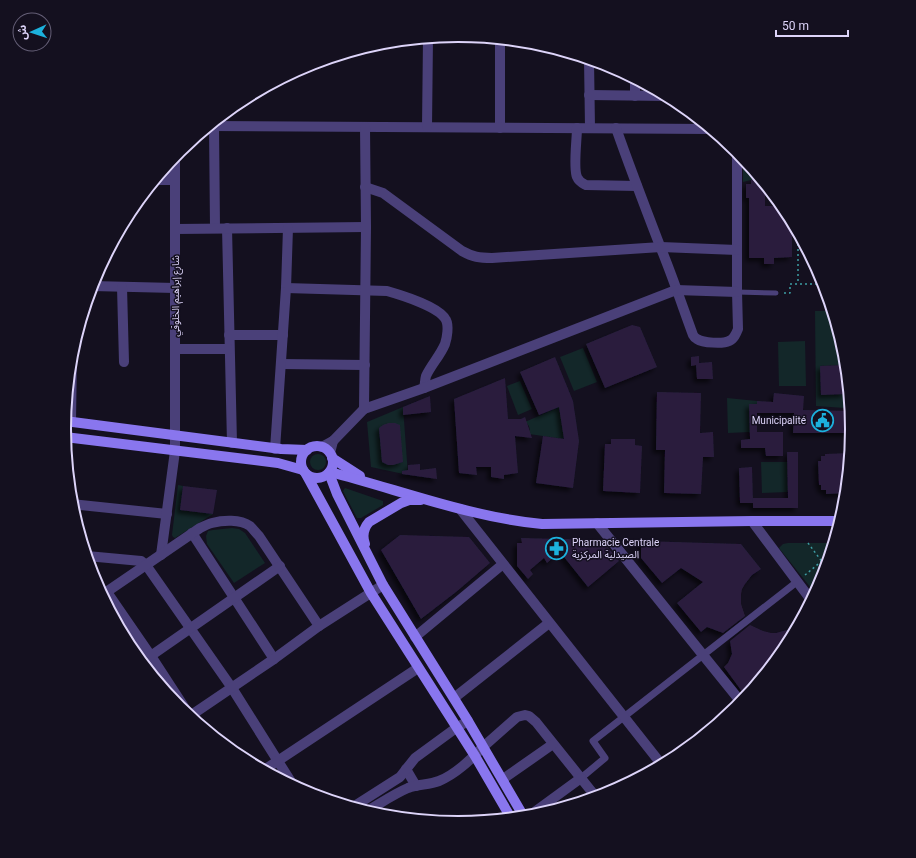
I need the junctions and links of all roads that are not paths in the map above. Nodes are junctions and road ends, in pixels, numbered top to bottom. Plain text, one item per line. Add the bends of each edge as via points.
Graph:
1 (428, 43) edge
2 (500, 44) edge
3 (589, 65) edge
4 (635, 85) edge
5 (590, 96) junction
6 (635, 96) junction
7 (655, 96) edge
8 (217, 126) edge
9 (365, 127) junction
10 (427, 127) junction
11 (500, 128) junction
12 (577, 128) junction
13 (590, 128) junction
14 (616, 128) junction
15 (702, 129) edge
16 (212, 130) edge
17 (737, 161) edge
18 (174, 166) edge
19 (168, 173) edge
20 (162, 180) edge
21 (175, 180) junction
22 (637, 186) junction
23 (366, 187) junction
24 (366, 227) junction
25 (215, 228) junction
26 (227, 228) junction
27 (288, 228) junction
28 (175, 229) junction
29 (661, 247) junction
30 (737, 250) junction
31 (98, 286) edge
32 (122, 286) junction
33 (175, 288) junction
34 (286, 288) junction
35 (365, 290) junction
36 (676, 290) junction
37 (737, 292) junction
38 (776, 293) road end
39 (229, 335) junction
40 (283, 335) junction
41 (230, 349) junction
42 (175, 350) junction
43 (124, 362) dead end
44 (280, 364) junction
45 (365, 365) junction
46 (424, 388) junction
47 (364, 409) junction
48 (71, 422) edge
49 (175, 436) junction
50 (71, 438) edge
51 (333, 441) junction
52 (232, 443) junction
53 (322, 447) junction
54 (275, 449) junction
55 (307, 450) junction
56 (175, 451) junction
57 (331, 456) junction
58 (304, 472) junction
59 (329, 472) junction
60 (368, 482) junction
61 (430, 501) junction
62 (78, 504) edge
63 (460, 509) junction
64 (167, 514) junction
65 (752, 521) junction
66 (834, 522) edge
67 (598, 523) junction
68 (192, 534) junction
69 (161, 555) junction
70 (93, 557) edge
71 (372, 563) junction
72 (503, 564) junction
73 (146, 565) junction
74 (280, 566) junction
75 (798, 581) junction
76 (383, 585) junction
77 (107, 592) edge
78 (371, 593) junction
79 (807, 595) edge
80 (234, 598) junction
81 (117, 612) edge
82 (549, 623) junction
83 (319, 626) junction
84 (190, 628) junction
85 (415, 638) junction
86 (703, 655) junction
87 (151, 656) junction
88 (147, 659) edge
89 (274, 659) junction
90 (418, 668) junction
91 (232, 688) junction
92 (175, 693) edge
93 (737, 697) edge
94 (454, 698) junction
95 (195, 713) edge
96 (624, 716) junction
97 (468, 721) junction
98 (456, 728) junction
99 (553, 744) junction
100 (483, 747) junction
101 (475, 756) junction
102 (658, 760) edge
103 (277, 761) junction
104 (269, 767) edge
105 (406, 769) junction
106 (287, 776) edge
107 (581, 778) junction
108 (503, 779) junction
109 (416, 786) junction
110 (592, 792) edge
111 (359, 803) edge
112 (375, 807) edge
113 (541, 807) edge
114 (521, 811) edge
115 (508, 813) edge

1 - 10 street
2 - 11 street
3 - 5 street
4 - 6 street
5 - 6 street
5 - 13 street
6 - 7 street
8 - 9 street
9 - 10 street
9 - 23 street
10 - 11 street
11 - 12 street
12 - 13 street
12 - 22 street via 575,169 580,182 586,185
13 - 14 street
14 - 15 street
14 - 22 street
16 - 25 street
17 - 30 street
18 - 21 street, شارع إبراهيم الخلوقي
19 - 21 street
20 - 21 street
21 - 28 street, شارع إبراهيم الخلوقي
22 - 29 street
23 - 24 street
23 - 29 street via 383,193 462,251 479,258
24 - 27 street
24 - 35 street
25 - 26 street
25 - 28 street
26 - 27 street
26 - 39 street
27 - 34 street
28 - 33 street, شارع إبراهيم الخلوقي
29 - 30 street
29 - 36 street
30 - 37 street
31 - 32 street
32 - 33 street
32 - 43 street
33 - 42 street, شارع إبراهيم الخلوقي
34 - 35 street
34 - 40 street
35 - 45 street
35 - 46 street via 398,294 432,308 442,314 447,321 445,344 426,377
36 - 37 street
36 - 37 street via 695,338 703,342 723,343 733,338 738,329
36 - 46 street
37 - 38 lane
39 - 40 street
39 - 41 street
40 - 44 street
41 - 42 street
41 - 52 street
42 - 49 street, شارع إبراهيم الخلوقي
44 - 45 street
44 - 54 street
45 - 47 street
46 - 47 street
47 - 51 street
48 - 49 main road
49 - 52 main road
49 - 56 street, شارع إبراهيم الخلوقي
50 - 56 main road
51 - 53 street
51 - 57 street
52 - 54 main road
53 - 55 main road via 316,446
53 - 57 main road
54 - 55 main road
55 - 58 main road via 302,457 301,466
56 - 58 main road via 278,463
56 - 64 street, شارع إبراهيم الخلوقي
57 - 59 main road via 333,463
57 - 60 main road
58 - 59 main road via 315,478 325,476
58 - 78 main road
59 - 60 main road
59 - 71 main road via 337,494
60 - 61 main road
61 - 63 main road
61 - 71 main road via 410,500 401,503 369,522 365,527 363,539
62 - 64 street
63 - 67 main road via 529,523
63 - 72 street
64 - 69 street, شارع إبراهيم الخلوقي
65 - 66 main road
65 - 67 main road
65 - 75 street
67 - 86 street
68 - 69 street
68 - 74 street via 211,523 243,523 250,526 259,536
68 - 80 street
69 - 73 street
70 - 73 street via 141,561
71 - 76 main road
72 - 82 street
72 - 85 street
73 - 77 street
73 - 84 street
74 - 80 street
74 - 83 street
75 - 79 street
75 - 86 street
76 - 78 street
76 - 85 main road
78 - 83 street
78 - 90 main road
80 - 84 street
80 - 89 street
81 - 87 street
82 - 94 street
82 - 96 street
83 - 89 street
84 - 87 street
84 - 91 street
85 - 94 main road
86 - 93 street
86 - 96 street
87 - 88 street
87 - 92 street
89 - 91 street
90 - 98 main road
90 - 103 street
91 - 95 street
91 - 103 street
94 - 97 main road
96 - 102 street
96 - 107 street via 593,741 605,758
97 - 98 street
97 - 100 main road
98 - 101 main road
98 - 105 street via 415,758
99 - 100 street via 532,719 525,715 517,717
99 - 107 street
99 - 108 street
100 - 101 street
100 - 108 main road
101 - 109 street via 438,781
101 - 115 main road
103 - 104 street
103 - 106 street
105 - 109 street
105 - 111 street via 400,777
107 - 110 street
107 - 113 street
108 - 114 main road
109 - 112 street

